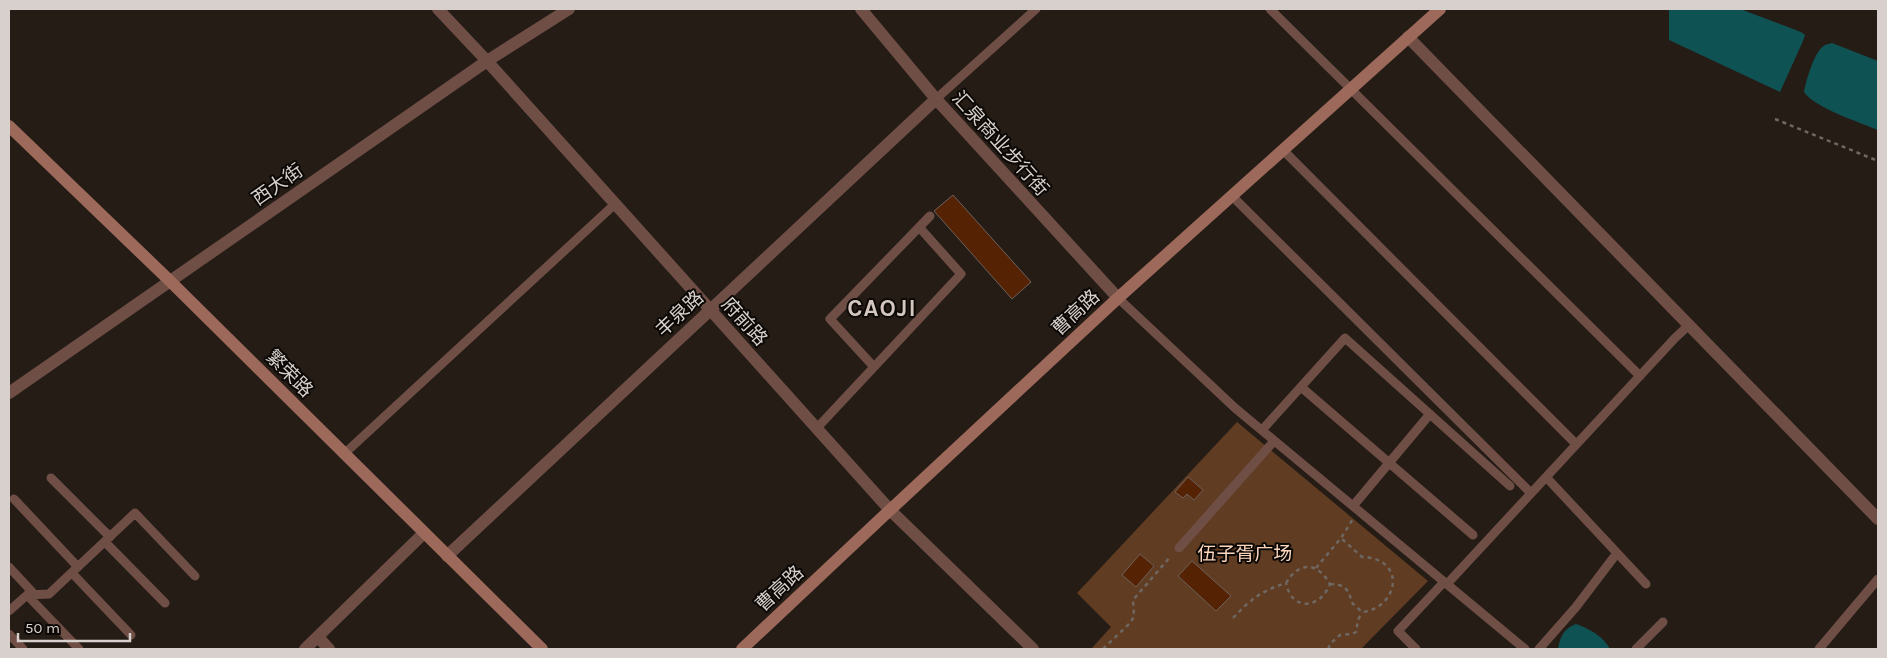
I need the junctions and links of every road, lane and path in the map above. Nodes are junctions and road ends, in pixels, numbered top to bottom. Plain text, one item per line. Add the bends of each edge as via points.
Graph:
1 (438, 9) edge
2 (570, 9) edge
3 (861, 9) edge
4 (1036, 9) edge
5 (1270, 9) edge
6 (1440, 9) edge
7 (1408, 37) junction
8 (487, 61) junction
9 (1351, 88) junction
10 (936, 99) junction
11 (1775, 120) dead end
12 (9, 126) edge
13 (1283, 150) junction
14 (1878, 161) edge
15 (1232, 196) junction
16 (615, 204) junction
17 (930, 216) dead end
18 (920, 227) junction
19 (170, 281) junction
20 (1118, 298) junction
21 (710, 310) junction
22 (1689, 326) junction
23 (874, 367) junction
24 (1640, 376) junction
25 (1301, 387) junction
26 (9, 393) edge
27 (1430, 414) junction
28 (816, 429) junction
29 (1262, 430) junction
30 (1274, 440) junction
31 (1576, 444) junction
32 (344, 454) junction
33 (1390, 463) junction
34 (1546, 477) junction
35 (51, 478) dead end
36 (1510, 486) dead end
37 (1531, 493) junction
38 (14, 500) dead end
39 (1355, 508) junction
40 (890, 510) junction
41 (1878, 519) edge
42 (424, 533) junction
43 (1473, 535) dead end
44 (1341, 538) junction
45 (107, 539) junction
46 (1179, 548) joint
47 (1617, 553) junction
48 (447, 556) junction
49 (9, 567) edge
50 (1316, 568) junction
51 (75, 570) junction
52 (195, 576) dead end
53 (1878, 578) edge
54 (1286, 582) junction
55 (1446, 583) junction
56 (1330, 584) junction
57 (1646, 584) dead end
58 (31, 595) junction
59 (165, 603) dead end
60 (9, 611) edge
61 (1362, 612) junction
62 (1233, 618) dead end
63 (1663, 622) dead end
64 (9, 634) edge
65 (131, 635) dead end
66 (318, 637) junction
67 (1520, 648) edge
68 (23, 649) edge
69 (79, 649) edge
70 (306, 649) edge
71 (329, 649) edge
72 (542, 649) edge
73 (742, 649) edge
74 (1033, 649) edge
75 (1103, 649) edge
76 (1328, 649) edge
77 (1416, 649) edge
78 (1539, 649) edge
79 (1636, 649) edge
80 (1819, 649) edge

1 - 8 street, 府前路
2 - 8 street, 西大街
3 - 10 street, 汇泉商业步行街
4 - 10 lane
5 - 9 lane
6 - 7 street, 曹高路
7 - 9 street, 曹高路
7 - 22 street
8 - 16 street, 府前路
8 - 19 street, 西大街
9 - 13 street, 曹高路
9 - 24 lane
10 - 20 street, 汇泉商业步行街
10 - 21 street, 丰泉路
11 - 14 path
12 - 19 street, 繁荣路
13 - 15 street, 曹高路
13 - 31 lane
15 - 20 street, 曹高路
15 - 37 lane
16 - 21 street, 府前路
16 - 32 lane
17 - 18 lane
18 - 23 lane via 961,274
18 - 23 lane via 830,319
19 - 26 street, 西大街
19 - 32 street, 繁荣路
20 - 29 lane
20 - 40 street, 曹高路
21 - 28 street, 府前路
21 - 48 street, 丰泉路
22 - 24 lane
22 - 41 street
23 - 28 lane
24 - 31 lane
25 - 27 lane via 1345,338
25 - 29 lane
25 - 33 lane
27 - 33 lane
27 - 36 lane
28 - 40 street, 府前路
29 - 30 lane
30 - 39 lane
30 - 46 lane
31 - 34 lane
32 - 42 street, 繁荣路
33 - 39 lane
33 - 43 lane
34 - 37 lane
34 - 47 lane
35 - 45 lane
37 - 55 lane
38 - 51 lane
39 - 44 path
39 - 55 lane
40 - 73 street, 曹高路
40 - 74 street, 府前路
42 - 48 street, 繁荣路
42 - 66 street
44 - 50 path
44 - 61 path via 1362,557 1382,561 1394,578 1388,597 1370,611
45 - 51 lane
45 - 52 lane via 135,513
45 - 59 lane
46 - 75 path via 1133,600 1134,616
47 - 57 lane
47 - 78 lane
48 - 72 street, 繁荣路
49 - 58 lane
50 - 54 path via 1306,567
50 - 56 path via 1325,574
51 - 58 lane via 49,594
51 - 65 lane
53 - 80 lane
54 - 56 path via 1288,593 1296,602 1305,605 1327,593
54 - 62 path via 1250,600
55 - 67 lane
55 - 77 lane via 1398,631
56 - 61 path via 1343,586 1350,593 1351,602
58 - 60 lane
58 - 69 lane
61 - 76 path via 1356,632 1340,634
63 - 79 lane
64 - 68 lane
66 - 70 street
66 - 71 street

